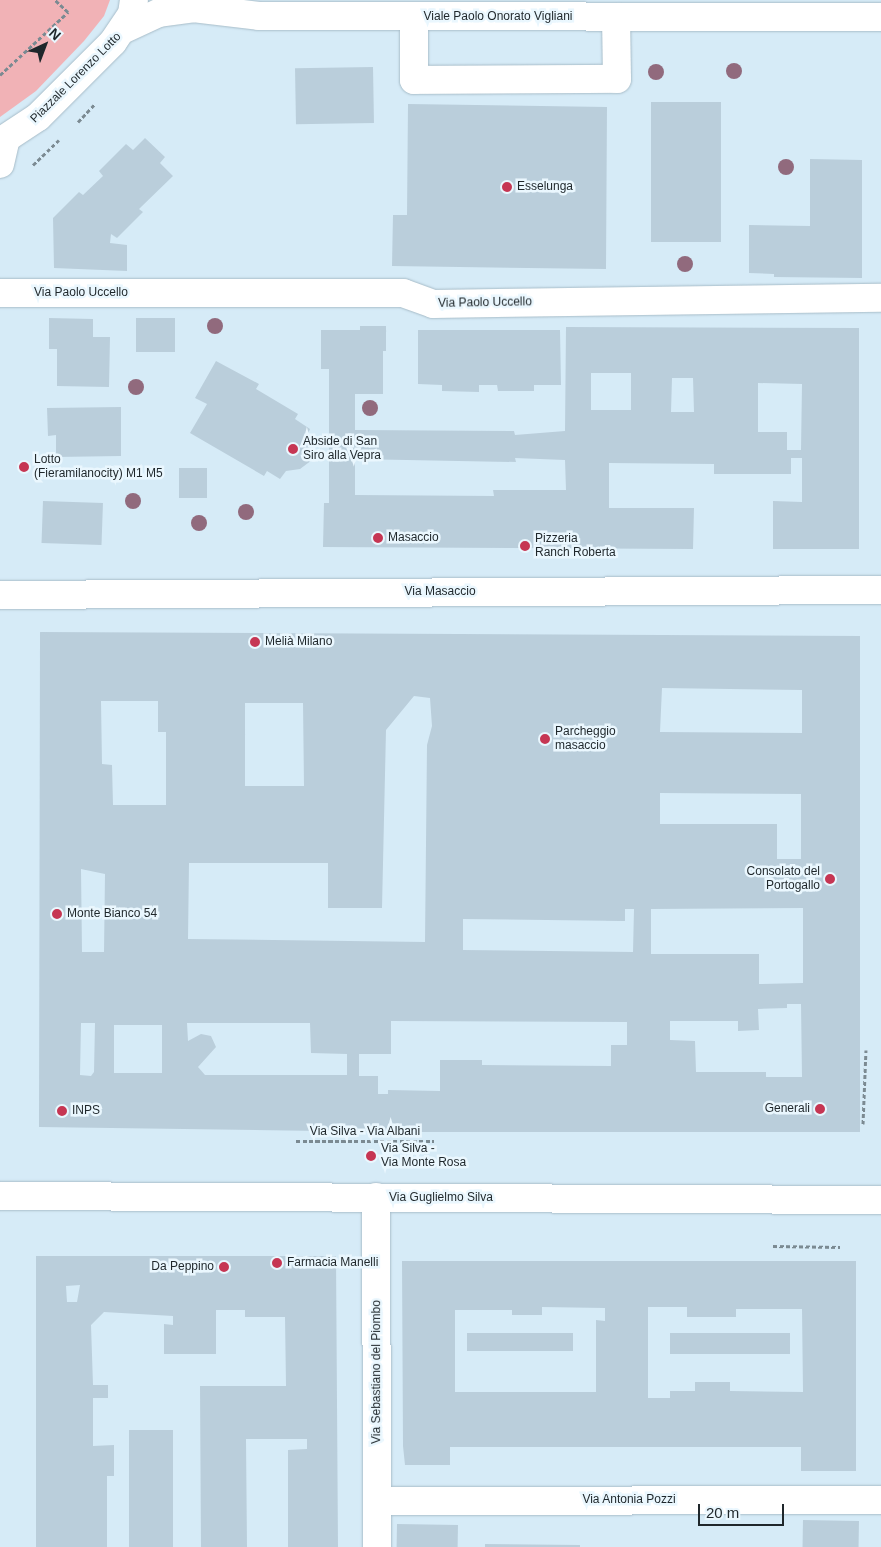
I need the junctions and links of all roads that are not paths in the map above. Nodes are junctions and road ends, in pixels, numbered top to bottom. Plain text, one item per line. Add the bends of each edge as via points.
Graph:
1 (134, 0) edge
2 (250, 8) edge
3 (741, 8) edge
4 (414, 17) junction
5 (616, 17) junction
6 (881, 17) edge
7 (124, 29) junction
8 (2, 148) edge
9 (0, 294) edge
10 (881, 298) edge
11 (881, 590) edge
12 (0, 594) edge
13 (0, 1196) edge
14 (376, 1197) junction
15 (881, 1200) edge
16 (881, 1500) edge
17 (378, 1501) junction
18 (377, 1547) edge

1 - 7 street, Piazzale Lorenzo Lotto
2 - 4 street, Viale Paolo Onorato Vigliani
2 - 7 street, Viale Paolo Onorato Vigliani via 194,8 159,13
3 - 5 street, Viale Paolo Onorato Vigliani
3 - 6 street, Viale Paolo Onorato Vigliani
4 - 5 street, Viale Paolo Onorato Vigliani
4 - 5 street via 414,80 617,79
7 - 8 street, Piazzale Lorenzo Lotto via 38,117
9 - 10 street, Via Paolo Uccello via 403,293 433,304
11 - 12 street, Via Masaccio
13 - 14 street, Via Guglielmo Silva
14 - 15 street, Via Guglielmo Silva
14 - 17 street, Via Sebastiano del Piombo
16 - 17 street, Via Antonia Pozzi
17 - 18 street, Via Sebastiano del Piombo

